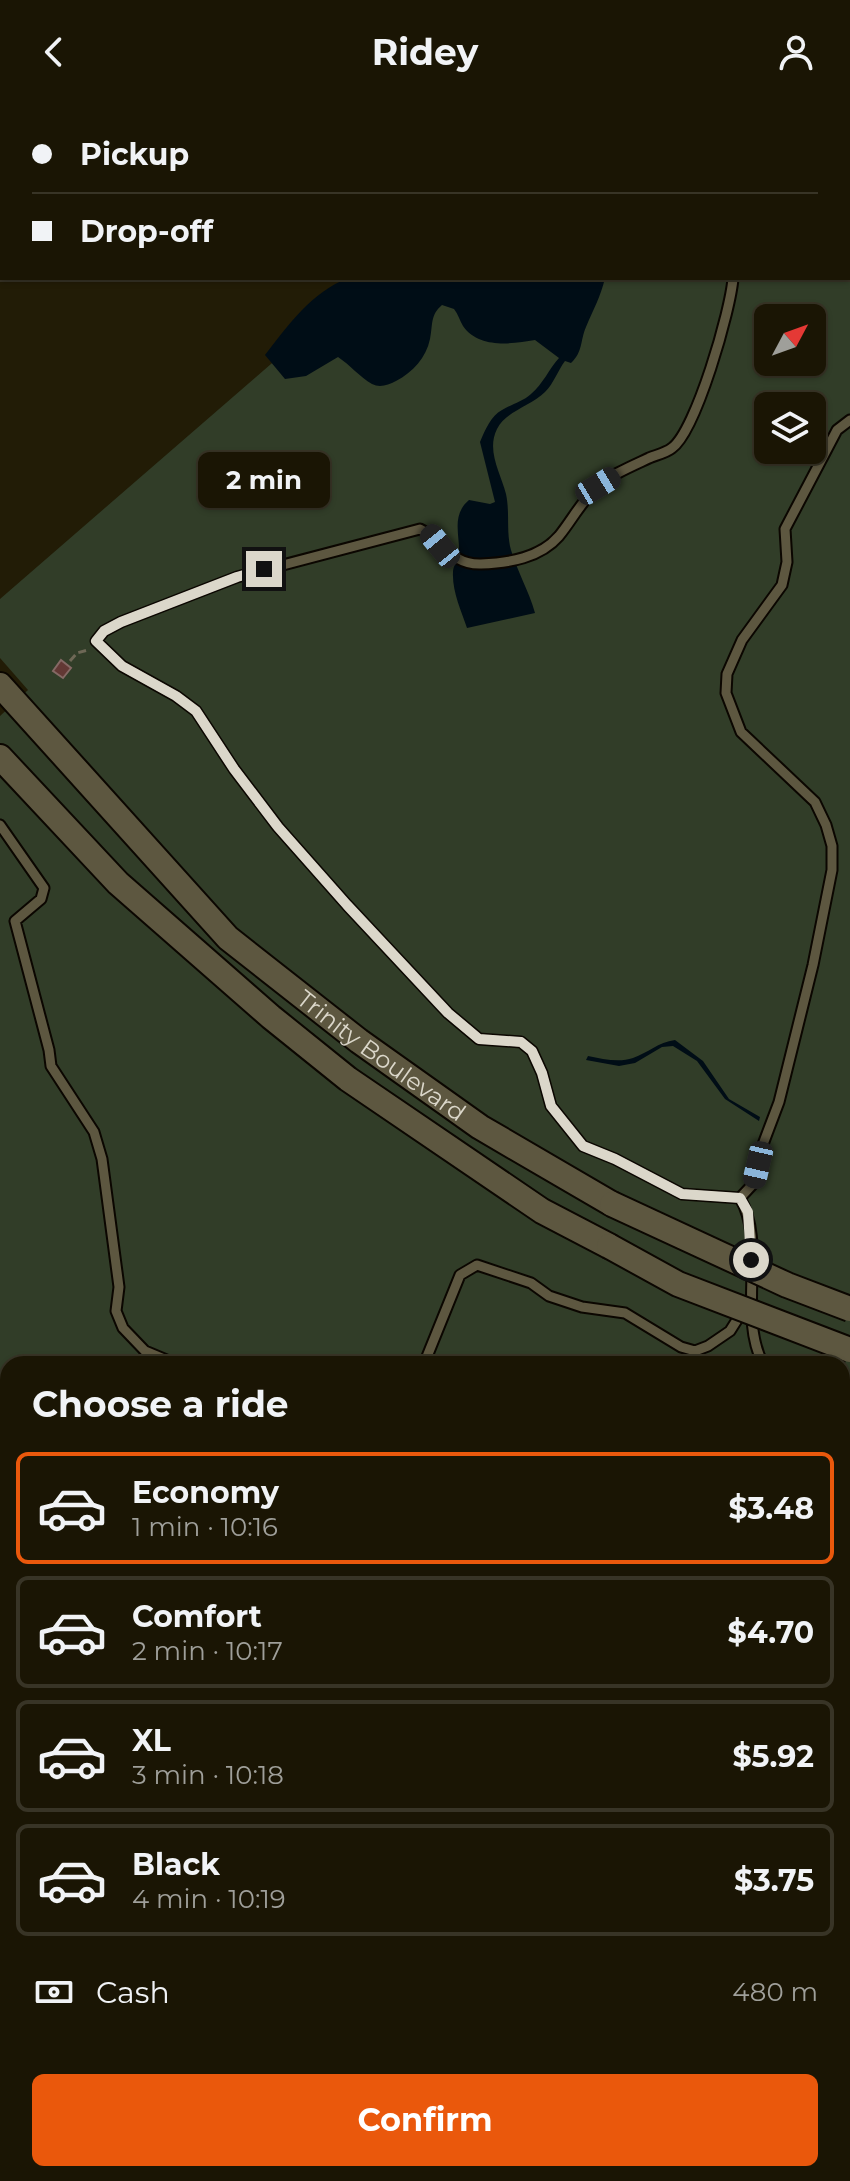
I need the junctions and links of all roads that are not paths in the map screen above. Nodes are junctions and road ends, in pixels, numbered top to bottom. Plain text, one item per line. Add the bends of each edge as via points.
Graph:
1 (733, 280) edge
2 (850, 420) edge
3 (0, 685) edge
4 (0, 757) edge
5 (0, 825) edge
6 (740, 1198) junction
7 (751, 1300) junction
8 (850, 1309) edge
9 (850, 1350) edge
10 (157, 1356) edge
11 (427, 1356) edge
12 (759, 1356) edge

1 - 6 lane via 722,329 687,429 673,448 598,486 561,533 534,556 477,565 449,555 420,529 237,577 104,631 96,641 122,666 196,711 278,827 448,1013 479,1039 521,1042 532,1051 551,1106 583,1146 682,1194
2 - 6 lane via 837,430 793,510 785,529 782,585 742,640 727,674 726,693 741,732 815,802 832,846 813,965 779,1102 753,1184
3 - 8 main road, Trinity Boulevard, bridge via 228,938 359,1041 480,1127 612,1204
4 - 9 main road, Trinity Boulevard, bridge via 118,883 337,1070 542,1211 678,1284
5 - 10 lane via 44,888 41,899 15,921 51,1066 94,1132 102,1159 119,1287 116,1311 123,1328
6 - 7 lane via 751,1229
7 - 11 lane via 730,1331 695,1351 625,1313 560,1300 531,1283 477,1265 460,1275
7 - 12 lane

